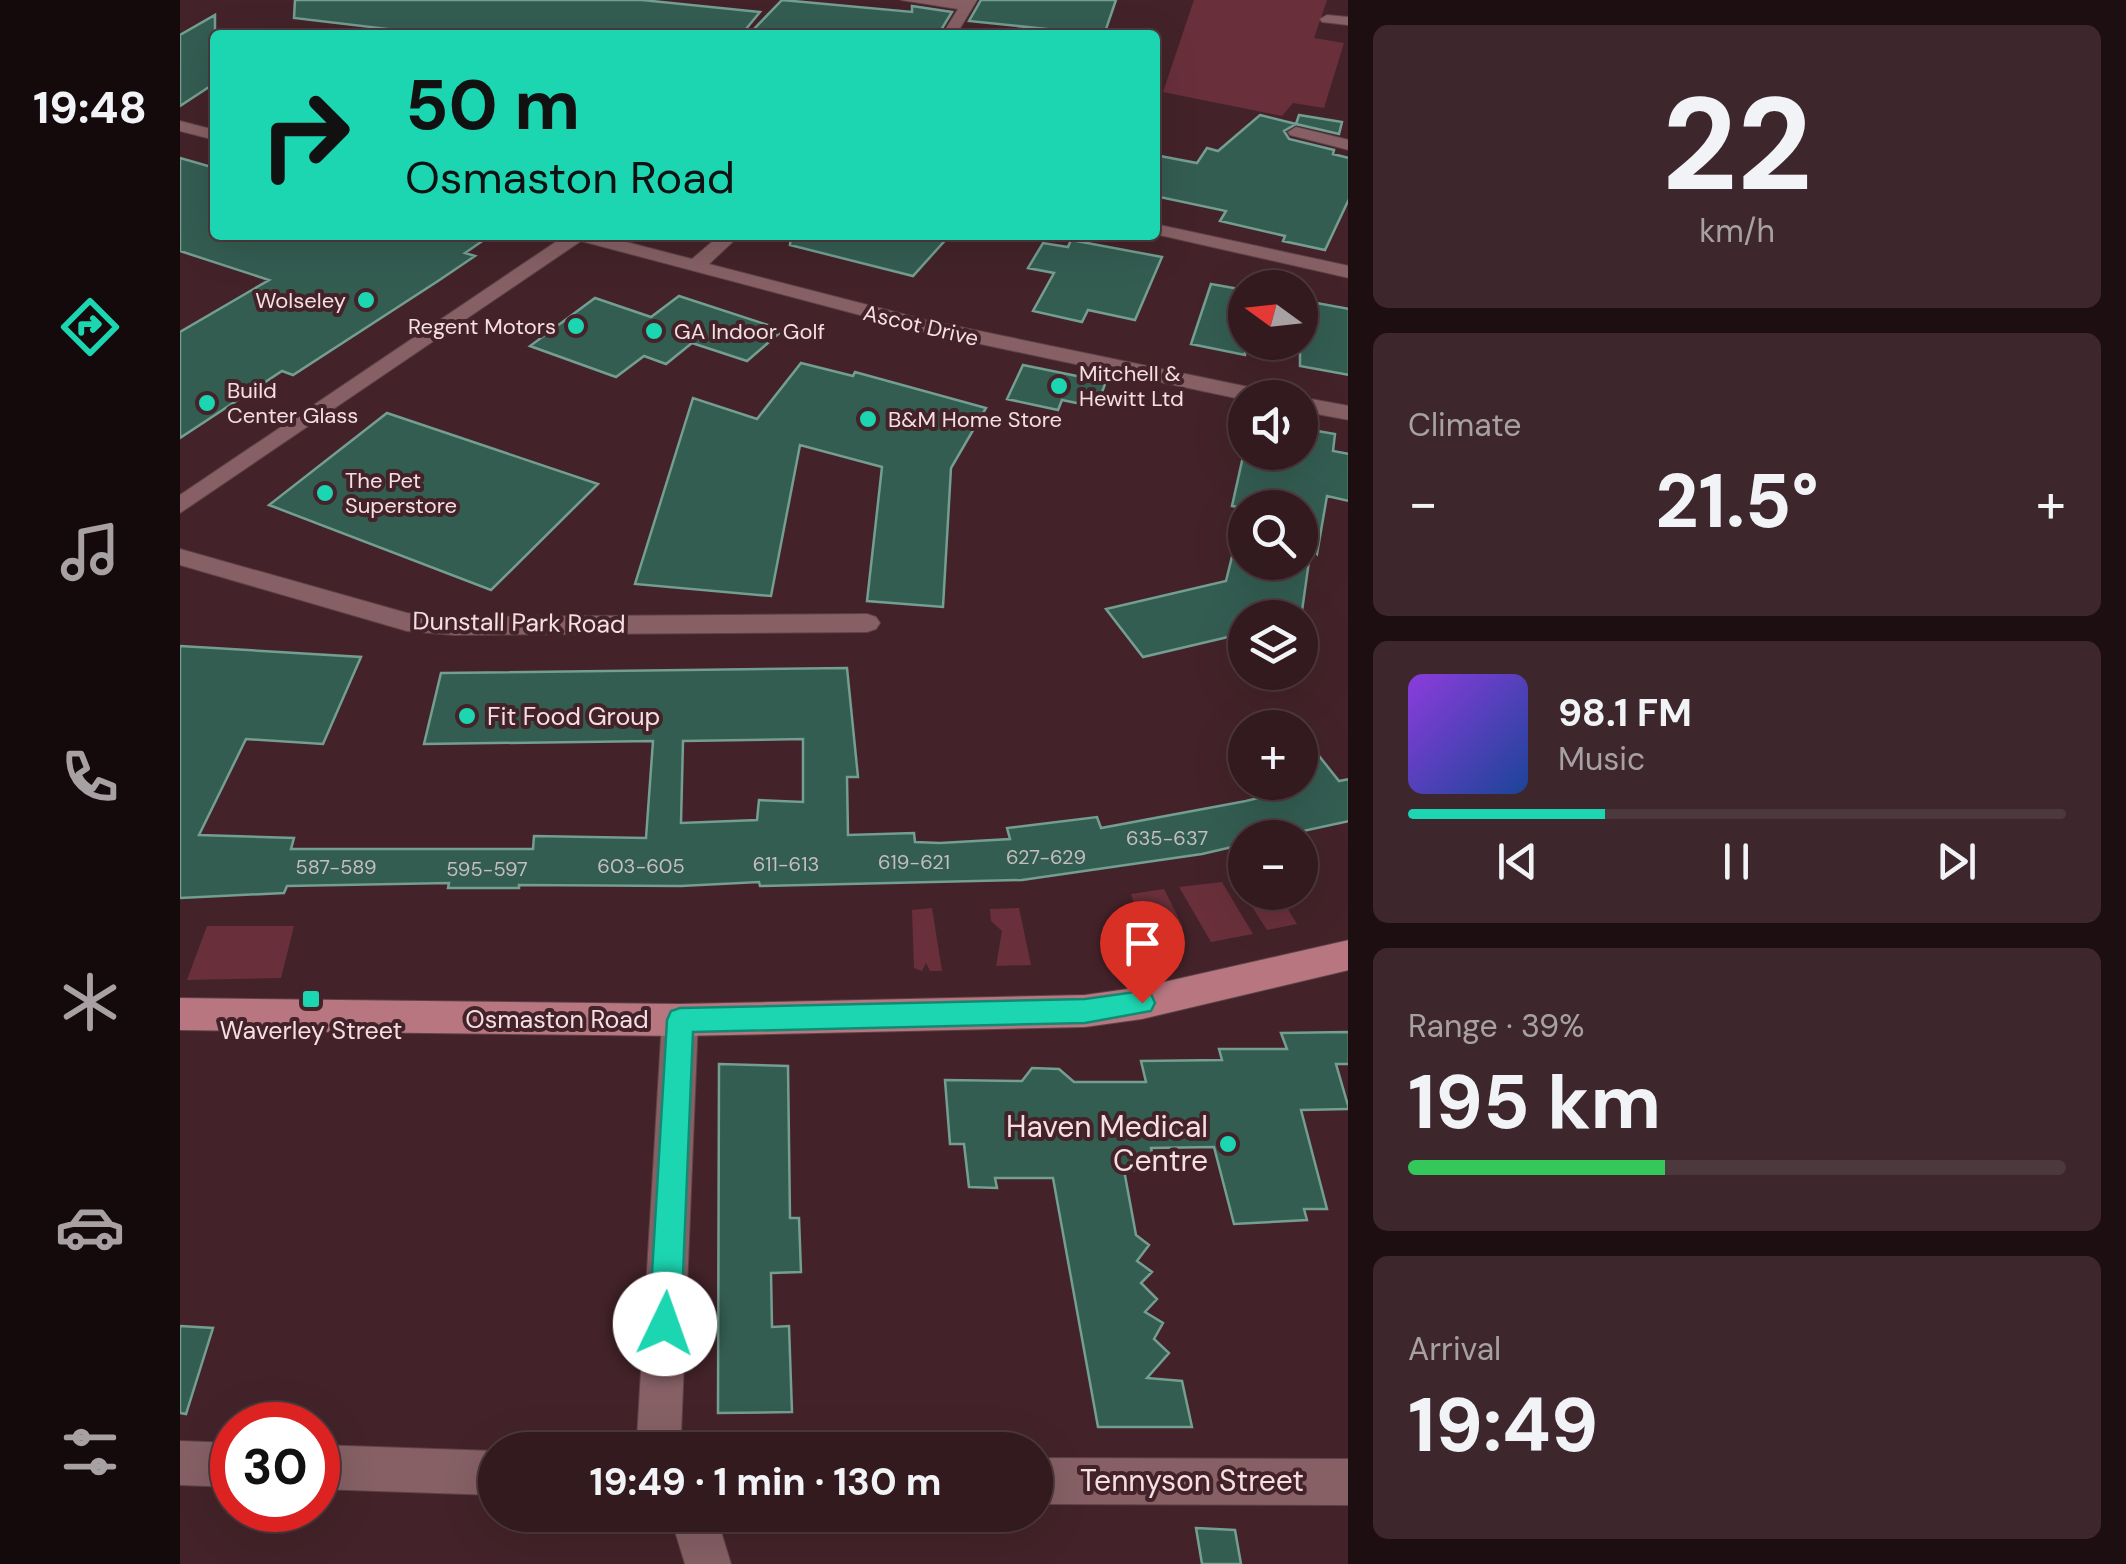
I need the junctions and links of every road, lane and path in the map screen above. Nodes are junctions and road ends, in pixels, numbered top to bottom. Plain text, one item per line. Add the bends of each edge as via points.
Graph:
1 (908, 0) edge
2 (968, 3) edge
3 (1327, 18) dead end
4 (1348, 22) edge
5 (952, 30) edge
6 (180, 126) edge
7 (1296, 132) dead end
8 (210, 134) edge
9 (1348, 146) edge
10 (1160, 230) edge
11 (571, 240) edge
12 (596, 240) edge
13 (725, 240) edge
14 (694, 267) junction
15 (1348, 272) edge
16 (1228, 390) edge
17 (1318, 407) edge
18 (1348, 413) edge
19 (180, 506) edge
20 (180, 557) edge
21 (866, 623) dead end
22 (1348, 955) edge
23 (180, 1014) edge
24 (680, 1020) junction
25 (659, 1432) edge
26 (180, 1463) edge
27 (210, 1464) edge
28 (340, 1468) edge
29 (478, 1472) edge
30 (1053, 1481) edge
31 (1348, 1482) edge
32 (698, 1532) edge
33 (708, 1564) edge

1 - 2 street
2 - 5 street
3 - 4 street
6 - 8 street
7 - 9 street
10 - 15 street
11 - 19 street
12 - 14 street, Ascot Drive
13 - 14 street
14 - 16 street, Ascot Drive via 988,340
17 - 18 street
20 - 21 street, Dunstall Park Road via 407,622
22 - 24 main road, Osmaston Road via 1085,1011
23 - 24 main road, Osmaston Road
24 - 25 street
26 - 27 street
28 - 29 street
30 - 31 street, Tennyson Street
32 - 33 street

